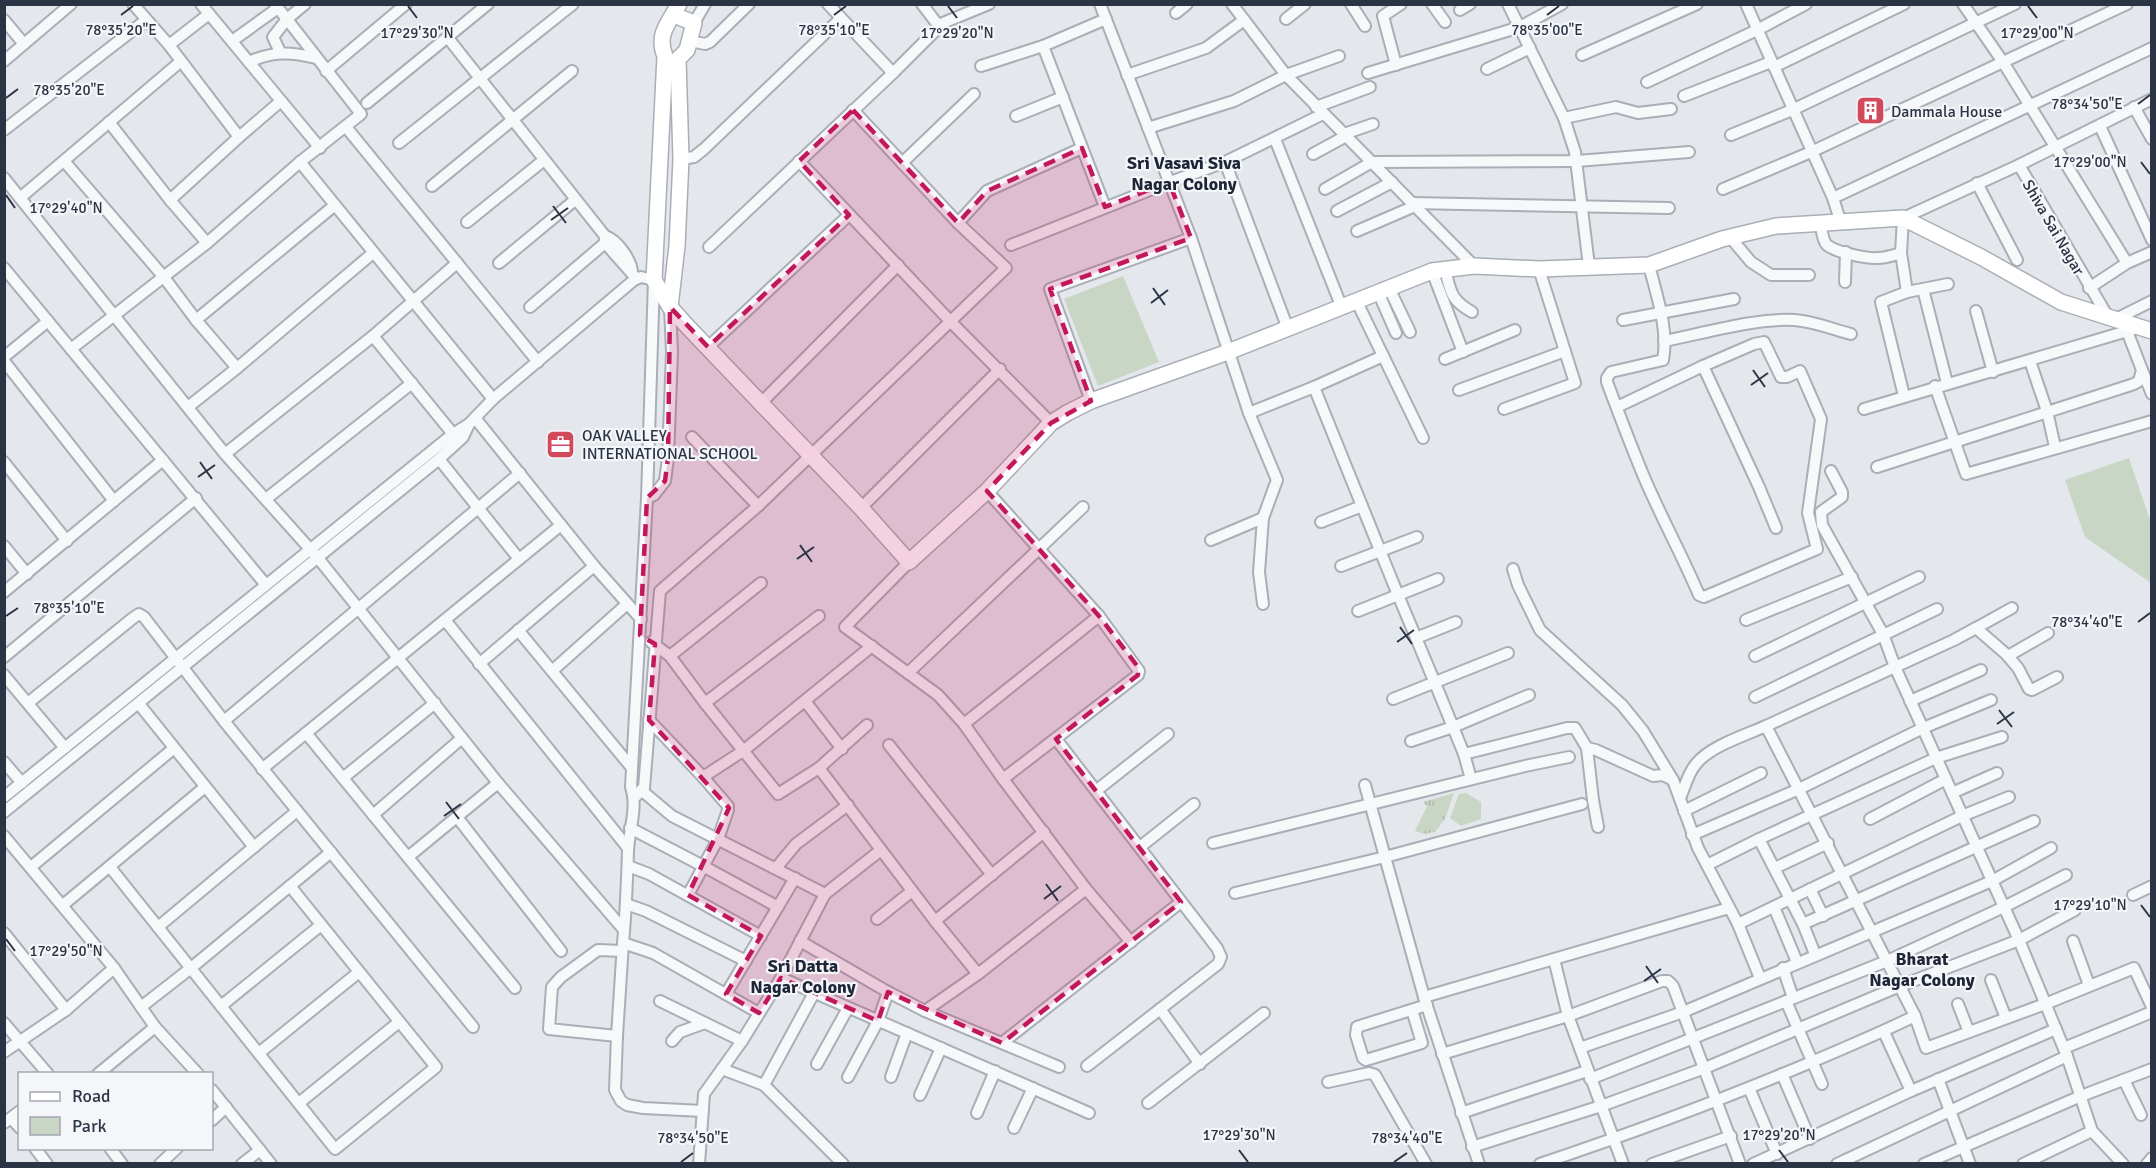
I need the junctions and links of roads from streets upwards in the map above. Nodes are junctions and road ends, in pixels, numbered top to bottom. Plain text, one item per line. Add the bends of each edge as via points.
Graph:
1 (133, 4) edge
2 (201, 4) edge
3 (305, 4) edge
4 (406, 4) edge
5 (488, 4) edge
6 (573, 4) edge
7 (705, 4) edge
8 (749, 4) edge
9 (828, 4) edge
10 (922, 4) edge
11 (989, 4) edge
12 (1100, 4) edge
13 (1187, 4) edge
14 (1305, 4) edge
15 (1351, 4) edge
16 (1401, 4) edge
17 (1432, 4) edge
18 (1508, 4) edge
19 (1562, 4) edge
20 (1697, 4) edge
21 (1746, 4) edge
22 (1806, 4) edge
23 (1904, 4) edge
24 (1963, 4) edge
25 (2015, 4) edge
26 (2127, 4) edge
27 (1234, 5) edge
28 (66, 6) edge
29 (277, 6) edge
30 (677, 10) edge
31 (1176, 13) dead end
32 (209, 14) junction
33 (287, 19) junction
34 (840, 19) junction
35 (1106, 19) junction
36 (1286, 19) dead end
37 (4, 20) edge
38 (146, 20) junction
39 (1244, 20) junction
40 (1445, 22) dead end
41 (694, 23) junction
42 (938, 24) junction
43 (1976, 25) junction
44 (1365, 26) dead end
45 (1520, 27) junction
46 (1757, 30) junction
47 (448, 38) junction
48 (232, 41) junction
49 (690, 41) junction
50 (24, 44) junction
51 (169, 45) junction
52 (1043, 46) junction
53 (1530, 48) junction
54 (2151, 48) edge
55 (280, 52) junction
56 (1582, 55) dead end
57 (1339, 56) dead end
58 (316, 58) junction
59 (4, 61) edge
60 (180, 62) junction
61 (2003, 62) junction
62 (249, 63) junction
63 (1396, 65) junction
64 (1773, 65) junction
65 (981, 66) dead end
66 (671, 67) junction
67 (1487, 69) dead end
68 (572, 71) dead end
69 (326, 72) junction
70 (893, 73) junction
71 (1368, 73) dead end
72 (1127, 75) junction
73 (1286, 75) junction
74 (480, 78) junction
75 (1647, 82) dead end
76 (1370, 87) dead end
77 (974, 94) dead end
78 (1684, 96) dead end
79 (1063, 97) junction
80 (2151, 99) edge
81 (281, 101) junction
82 (367, 103) dead end
83 (2028, 105) junction
84 (2134, 107) junction
85 (1671, 109) dead end
86 (853, 110) junction
87 (1792, 110) junction
88 (1320, 111) junction
89 (1016, 116) dead end
90 (1564, 118) junction
91 (513, 121) junction
92 (110, 122) junction
93 (1373, 124) dead end
94 (2100, 126) junction
95 (346, 127) junction
96 (1148, 128) junction
97 (4, 130) edge
98 (1345, 135) junction
99 (1731, 135) dead end
100 (239, 136) junction
101 (1275, 139) junction
102 (2151, 140) edge
103 (399, 143) dead end
104 (2055, 147) junction
105 (320, 148) junction
106 (1082, 148) junction
107 (1689, 152) dead end
108 (1811, 153) junction
109 (1313, 154) dead end
110 (687, 158) junction
111 (544, 160) junction
112 (63, 161) junction
113 (799, 161) junction
114 (1577, 161) junction
115 (300, 162) junction
116 (1225, 162) junction
117 (1372, 162) junction
118 (902, 163) junction
119 (2019, 165) junction
120 (4, 178) edge
121 (1392, 182) junction
122 (1169, 183) junction
123 (1977, 183) junction
124 (432, 186) dead end
125 (1326, 189) dead end
126 (1723, 189) dead end
127 (20, 198) junction
128 (1833, 198) junction
129 (170, 200) junction
130 (575, 200) junction
131 (1413, 204) junction
132 (335, 205) junction
133 (1105, 207) junction
134 (1581, 207) junction
135 (1669, 207) dead end
136 (1337, 211) dead end
137 (849, 215) junction
138 (1903, 218) junction
139 (1840, 220) junction
140 (467, 222) dead end
141 (1820, 222) junction
142 (958, 223) junction
143 (1357, 231) dead end
144 (1191, 238) junction
145 (605, 239) junction
146 (1721, 240) junction
147 (2151, 240) edge
148 (207, 243) junction
149 (1011, 245) dead end
150 (709, 247) dead end
151 (1846, 252) junction
152 (2151, 252) edge
153 (373, 253) junction
154 (1901, 253) junction
155 (2017, 260) dead end
156 (457, 263) junction
157 (499, 263) dead end
158 (2127, 263) junction
159 (898, 265) junction
160 (1649, 265) junction
161 (1474, 266) junction
162 (1589, 266) junction
163 (4, 268) edge
164 (1539, 269) junction
165 (1438, 271) junction
166 (1809, 275) dead end
167 (163, 276) junction
168 (634, 276) junction
169 (654, 280) junction
170 (1845, 282) dead end
171 (1948, 284) dead end
172 (2089, 288) junction
173 (1923, 289) junction
174 (1383, 290) junction
175 (1907, 292) junction
176 (1734, 299) dead end
177 (415, 301) junction
178 (2151, 301) edge
179 (1349, 304) junction
180 (530, 307) dead end
181 (670, 307) junction
182 (1976, 311) dead end
183 (1472, 312) dead end
184 (1660, 313) junction
185 (115, 316) junction
186 (2111, 319) junction
187 (196, 320) junction
188 (1623, 320) dead end
189 (48, 321) junction
190 (950, 321) junction
191 (1288, 329) junction
192 (1515, 330) dead end
193 (2140, 330) edge
194 (1410, 332) dead end
195 (1396, 333) dead end
196 (1851, 334) dead end
197 (373, 336) junction
198 (1664, 341) junction
199 (708, 346) junction
200 (71, 349) junction
201 (1565, 351) junction
202 (1228, 352) junction
203 (1463, 352) junction
204 (1383, 356) junction
205 (4, 359) edge
206 (1445, 359) dead end
207 (2030, 361) junction
208 (538, 362) junction
209 (1703, 366) junction
210 (237, 368) junction
211 (1000, 369) junction
212 (2142, 370) junction
213 (1993, 372) junction
214 (412, 382) junction
215 (1947, 383) junction
216 (1935, 386) junction
217 (1314, 387) junction
218 (1459, 390) dead end
219 (2151, 394) edge
220 (1904, 396) junction
221 (493, 399) junction
222 (1091, 401) junction
223 (760, 404) junction
224 (188, 407) junction
225 (1617, 407) junction
226 (1504, 409) dead end
227 (1864, 409) dead end
228 (2047, 411) junction
229 (1249, 413) junction
230 (472, 421) junction
231 (2151, 421) edge
232 (1051, 423) junction
233 (453, 434) junction
234 (692, 437) dead end
235 (1423, 438) dead end
236 (1953, 443) junction
237 (2055, 447) junction
238 (225, 454) junction
239 (811, 456) junction
240 (439, 459) junction
241 (163, 460) junction
242 (4, 462) edge
243 (1877, 467) dead end
244 (1831, 471) dead end
245 (520, 473) junction
246 (987, 491) junction
247 (196, 498) junction
248 (647, 498) junction
249 (266, 499) junction
250 (114, 501) junction
251 (758, 506) junction
252 (1362, 506) junction
253 (1083, 507) dead end
254 (477, 508) junction
255 (861, 508) junction
256 (1263, 518) junction
257 (1321, 522) dead end
258 (561, 525) junction
259 (1776, 528) dead end
260 (1417, 537) dead end
261 (1211, 540) dead end
262 (67, 541) junction
263 (4, 546) edge
264 (309, 548) junction
265 (1037, 549) junction
266 (1380, 551) junction
267 (318, 558) junction
268 (519, 559) junction
269 (909, 562) junction
270 (594, 566) junction
271 (1341, 566) dead end
272 (1513, 569) dead end
273 (27, 574) junction
274 (1852, 577) junction
275 (1919, 577) dead end
276 (1438, 579) dead end
277 (761, 583) dead end
278 (266, 585) junction
279 (4, 592) edge
280 (1398, 595) junction
281 (627, 604) junction
282 (1263, 604) dead end
283 (1866, 604) junction
284 (359, 608) junction
285 (2012, 608) dead end
286 (1937, 609) dead end
287 (1358, 611) dead end
288 (819, 616) dead end
289 (1099, 616) junction
290 (641, 619) junction
291 (445, 620) junction
292 (1746, 620) dead end
293 (1456, 622) dead end
294 (1974, 629) junction
295 (518, 630) junction
296 (2048, 633) dead end
297 (1883, 634) junction
298 (1416, 638) junction
299 (648, 640) junction
300 (872, 646) junction
301 (1508, 653) dead end
302 (670, 656) junction
303 (1755, 656) dead end
304 (2008, 656) junction
305 (4, 657) edge
306 (399, 657) junction
307 (179, 663) junction
308 (478, 664) junction
309 (1895, 667) junction
310 (1981, 670) dead end
311 (552, 671) junction
312 (908, 674) junction
313 (4, 675) edge
314 (2057, 677) dead end
315 (1435, 683) junction
316 (1529, 695) dead end
317 (1755, 697) dead end
318 (1393, 699) dead end
319 (1991, 700) dead end
320 (805, 701) junction
321 (1910, 701) junction
322 (28, 703) junction
323 (435, 703) junction
324 (139, 704) junction
325 (705, 704) junction
326 (644, 713) junction
327 (224, 722) junction
328 (964, 724) junction
329 (867, 725) dead end
330 (1766, 726) junction
331 (1453, 727) junction
332 (1923, 728) junction
333 (306, 733) junction
334 (1168, 734) dead end
335 (2002, 737) dead end
336 (462, 738) junction
337 (1056, 739) junction
338 (1411, 741) dead end
339 (889, 745) dead end
340 (65, 748) junction
341 (842, 748) junction
342 (1587, 748) junction
343 (173, 749) junction
344 (743, 751) junction
345 (1464, 754) junction
346 (1569, 758) dead end
347 (1936, 758) junction
348 (4, 762) edge
349 (632, 768) junction
350 (819, 768) junction
351 (262, 769) junction
352 (1761, 773) dead end
353 (1997, 773) dead end
354 (703, 777) junction
355 (343, 778) junction
356 (1003, 779) junction
357 (1471, 779) junction
358 (1673, 780) junction
359 (1946, 780) junction
360 (22, 783) junction
361 (498, 783) junction
362 (1365, 786) dead end
363 (205, 787) junction
364 (1799, 789) junction
365 (1097, 790) junction
366 (1952, 793) junction
367 (638, 794) junction
368 (4, 797) edge
369 (1680, 798) junction
370 (2009, 798) dead end
371 (1194, 804) dead end
372 (1371, 804) junction
373 (1582, 804) dead end
374 (848, 805) junction
375 (297, 811) junction
376 (1684, 811) junction
377 (4, 812) edge
378 (1813, 814) junction
379 (373, 815) junction
380 (1962, 816) junction
381 (457, 817) junction
382 (1870, 819) dead end
383 (2034, 821) dead end
384 (1598, 827) dead end
385 (630, 828) junction
386 (1044, 832) junction
387 (1692, 835) junction
388 (4, 836) edge
389 (1760, 838) junction
390 (718, 839) junction
391 (1213, 843) dead end
392 (1828, 843) junction
393 (254, 847) junction
394 (1140, 847) junction
395 (628, 848) junction
396 (1976, 848) junction
397 (2051, 848) dead end
398 (881, 850) junction
399 (331, 852) junction
400 (408, 857) junction
401 (1384, 857) junction
402 (1707, 865) junction
403 (628, 866) junction
404 (704, 866) junction
405 (31, 867) junction
406 (110, 867) junction
407 (776, 868) junction
408 (1775, 868) junction
409 (1843, 873) junction
410 (992, 875) junction
411 (2066, 875) dead end
412 (795, 878) junction
413 (1992, 880) junction
414 (290, 886) junction
415 (2151, 886) edge
416 (1086, 889) junction
417 (1809, 890) junction
418 (912, 891) junction
419 (1234, 893) dead end
420 (825, 894) junction
421 (688, 895) junction
422 (2133, 895) dead end
423 (1790, 898) junction
424 (1857, 900) junction
425 (1181, 902) junction
426 (626, 904) junction
427 (63, 905) junction
428 (778, 907) junction
429 (2004, 907) junction
430 (1729, 908) junction
431 (1774, 908) junction
432 (2075, 910) dead end
433 (1823, 916) junction
434 (877, 919) dead end
435 (935, 921) junction
436 (1738, 924) junction
437 (1803, 924) junction
438 (321, 925) junction
439 (158, 927) junction
440 (624, 930) junction
441 (1871, 931) junction
442 (4, 933) edge
443 (760, 936) junction
444 (2019, 940) junction
445 (800, 941) junction
446 (2073, 941) dead end
447 (1131, 942) junction
448 (623, 947) junction
449 (561, 951) dead end
450 (1815, 954) junction
451 (1554, 959) junction
452 (746, 961) junction
453 (1887, 961) junction
454 (1797, 962) junction
455 (114, 968) junction
456 (191, 968) junction
457 (1783, 968) junction
458 (359, 972) junction
459 (978, 974) junction
460 (781, 978) junction
461 (1760, 978) junction
462 (1991, 980) dead end
463 (2089, 985) junction
464 (1900, 986) junction
465 (515, 988) dead end
466 (888, 992) junction
467 (814, 993) junction
468 (726, 994) junction
469 (1790, 999) junction
470 (660, 1001) dead end
471 (1425, 1001) junction
472 (1958, 1004) dead end
473 (2045, 1004) junction
474 (221, 1006) junction
475 (141, 1007) junction
476 (2151, 1007) edge
477 (848, 1008) junction
478 (1160, 1009) junction
479 (66, 1010) junction
480 (1412, 1010) junction
481 (925, 1011) junction
482 (1683, 1012) junction
483 (2151, 1012) edge
484 (759, 1013) junction
485 (1264, 1013) dead end
486 (1568, 1016) junction
487 (1915, 1016) junction
488 (2006, 1018) junction
489 (878, 1021) junction
490 (399, 1022) junction
491 (4, 1023) edge
492 (705, 1023) junction
493 (155, 1027) junction
494 (473, 1027) dead end
495 (2056, 1029) junction
496 (1798, 1030) junction
497 (1884, 1032) junction
498 (1969, 1032) junction
499 (907, 1033) junction
500 (617, 1036) junction
501 (1694, 1037) junction
502 (20, 1040) junction
503 (672, 1041) dead end
504 (742, 1041) junction
505 (1002, 1043) junction
506 (941, 1048) junction
507 (1580, 1048) junction
508 (4, 1052) edge
509 (2065, 1052) junction
510 (259, 1053) junction
511 (1442, 1054) junction
512 (1812, 1061) junction
513 (817, 1064) dead end
514 (1200, 1064) junction
515 (1087, 1066) dead end
516 (1059, 1067) dead end
517 (1706, 1068) junction
518 (722, 1069) junction
519 (2151, 1069) edge
520 (995, 1071) junction
521 (46, 1072) edge
522 (100, 1072) edge
523 (191, 1072) edge
524 (1782, 1074) junction
525 (1589, 1075) junction
526 (848, 1077) dead end
527 (891, 1077) dead end
528 (1938, 1079) junction
529 (2124, 1080) junction
530 (1328, 1082) dead end
531 (1822, 1084) dead end
532 (764, 1085) junction
533 (1033, 1088) junction
534 (1749, 1088) junction
535 (213, 1091) edge
536 (1911, 1091) junction
537 (920, 1095) dead end
538 (2081, 1096) junction
539 (1717, 1101) junction
540 (299, 1103) junction
541 (1148, 1103) dead end
542 (1601, 1106) junction
543 (226, 1107) junction
544 (703, 1112) junction
545 (1950, 1112) junction
546 (977, 1113) dead end
547 (1089, 1113) dead end
548 (1461, 1113) junction
549 (2141, 1115) dead end
550 (213, 1119) edge
551 (1014, 1128) dead end
552 (2092, 1131) junction
553 (1731, 1136) junction
554 (1614, 1139) junction
555 (1810, 1139) junction
556 (1472, 1147) junction
557 (1963, 1148) junction
558 (36, 1150) edge
559 (111, 1150) edge
560 (176, 1150) edge
561 (260, 1150) junction
562 (1777, 1154) junction
563 (2151, 1158) edge
564 (47, 1164) edge
565 (122, 1164) edge
566 (160, 1164) edge
567 (242, 1164) edge
568 (271, 1164) edge
569 (699, 1164) edge
570 (843, 1164) edge
571 (1426, 1164) edge
572 (1479, 1164) edge
573 (1540, 1164) edge
574 (1623, 1164) edge
575 (1652, 1164) edge
576 (1740, 1164) edge
577 (1753, 1164) edge
578 (1837, 1164) edge
579 (1924, 1164) edge
580 (1970, 1164) edge
581 (2023, 1164) edge
582 (2123, 1164) edge
583 (2147, 1164) edge

1 - 38 street
2 - 32 street
3 - 33 street
4 - 69 street
5 - 47 street
6 - 74 street
7 - 41 street
8 - 49 street via 710,42
9 - 34 street
10 - 42 street
11 - 42 street
12 - 35 street
13 - 31 street
14 - 36 street
15 - 44 street
16 - 63 street via 1383,16
17 - 40 street
18 - 45 street
19 - 45 street
20 - 56 street
21 - 46 street
22 - 46 street
23 - 64 street
24 - 43 street
25 - 43 street
26 - 61 street
27 - 39 street
28 - 50 street
29 - 33 street
29 - 48 street
30 - 41 street
30 - 66 street via 661,38 664,56
32 - 48 street
32 - 51 street
33 - 55 street via 273,37
33 - 58 street
34 - 70 street
34 - 110 street
35 - 52 street
35 - 72 street
37 - 50 street
38 - 51 street
38 - 97 street
39 - 72 street via 1206,48
39 - 73 street
41 - 49 street
42 - 70 street
43 - 61 street
43 - 87 street
45 - 53 street
45 - 63 street
46 - 64 street
46 - 75 street
47 - 74 street
47 - 82 street
48 - 62 street
49 - 66 street
50 - 59 street
51 - 60 street
52 - 65 street
52 - 79 street
53 - 67 street
53 - 90 street
54 - 83 street
55 - 58 street
55 - 62 street
57 - 73 street
58 - 69 street
60 - 92 street
60 - 100 street
61 - 83 street
61 - 108 street
62 - 81 street
63 - 71 street
64 - 78 street
64 - 87 street
66 - 110 street
66 - 169 street
68 - 91 street
69 - 95 street via 361,114
70 - 86 street
72 - 96 street
73 - 88 street
73 - 96 street via 1234,101
74 - 91 street
74 - 103 street
76 - 88 street
77 - 118 street
79 - 89 street
79 - 106 street
80 - 84 street
81 - 100 street
81 - 105 street
83 - 104 street
83 - 128 street
84 - 94 street
84 - 102 street
85 - 90 street via 1638,113 1616,107
86 - 113 street
86 - 118 street
87 - 99 street
87 - 108 street
88 - 98 street
88 - 101 street
90 - 114 street
91 - 111 street
91 - 124 street
92 - 112 street
92 - 129 street
93 - 98 street
94 - 104 street
94 - 147 street
95 - 105 street
95 - 156 street
96 - 122 street
98 - 109 street
98 - 117 street
100 - 129 street
101 - 116 street
101 - 179 street
104 - 119 street
104 - 158 street
105 - 115 street
106 - 133 street
106 - 142 street via 987,191
107 - 114 street
108 - 126 street
108 - 128 street
110 - 181 street
111 - 130 street
111 - 140 street
112 - 127 street
112 - 167 street
113 - 137 street
113 - 150 street
114 - 117 street
114 - 134 street
115 - 132 street
115 - 148 street
116 - 122 street
116 - 191 street
117 - 121 street
117 - 125 street
118 - 142 street
119 - 123 street
119 - 172 street, Shiva Sai Nagar
120 - 127 street
121 - 131 street
121 - 136 street
122 - 133 street
122 - 144 street
123 - 138 street
123 - 155 street
127 - 185 street
128 - 139 street
129 - 148 street
130 - 145 street
130 - 157 street
131 - 134 street
131 - 143 street
131 - 161 street
132 - 153 street
132 - 187 street
133 - 149 street
134 - 135 street
134 - 162 street
137 - 159 street
137 - 199 street
138 - 139 street
138 - 154 street
138 - 186 street via 2061,302
139 - 141 street
141 - 146 street via 1776,226
141 - 151 street via 1825,243
142 - 190 street via 1006,268
144 - 202 street
144 - 222 street via 1050,289
145 - 168 street via 611,238 632,266
145 - 180 street
146 - 160 street
146 - 166 street via 1771,275
148 - 167 street
151 - 154 street via 1870,258
151 - 170 street
152 - 158 street, Shiva Sai Nagar
153 - 177 street
153 - 210 street
154 - 175 street
156 - 177 street
156 - 208 street
158 - 172 street, Shiva Sai Nagar
159 - 190 street
159 - 223 street
160 - 162 street
160 - 184 street
161 - 164 street
161 - 165 street
162 - 164 street
163 - 189 street
164 - 201 street
165 - 174 street
165 - 183 street via 1459,304
165 - 203 street
167 - 185 street
167 - 187 street
168 - 169 street
168 - 208 street
169 - 181 street
169 - 248 street
171 - 173 street
172 - 186 street, Shiva Sai Nagar
173 - 175 street
173 - 215 street
174 - 179 street
174 - 194 street
174 - 195 street
175 - 220 street via 1881,302
176 - 184 street
177 - 197 street
177 - 221 street
178 - 186 street
179 - 191 street
179 - 204 street
181 - 199 street
181 - 248 street via 672,352 665,481 659,491
182 - 213 street
184 - 188 street
184 - 198 street
185 - 200 street
185 - 224 street
186 - 193 street
187 - 210 street
189 - 200 street
189 - 205 street
190 - 211 street
190 - 239 street
191 - 202 street
192 - 203 street
193 - 207 street
193 - 212 street
196 - 198 street via 1785,320
197 - 214 street
197 - 238 street
198 - 225 street via 1663,360 1608,374 1607,382
199 - 223 street
200 - 241 street
201 - 218 street
201 - 226 street via 1575,383
202 - 222 street
202 - 229 street
203 - 206 street
204 - 217 street
204 - 235 street
205 - 250 street
207 - 213 street
207 - 228 street
208 - 221 street
209 - 225 street
209 - 225 street via 1764,342 1781,377 1800,370 1821,419 1808,513 1816,551 1701,597 1645,478
209 - 259 street
210 - 224 street
211 - 232 street
211 - 255 street
212 - 219 street
212 - 228 street via 2134,384
213 - 215 street
214 - 233 street
214 - 249 street
215 - 216 street
216 - 220 street
216 - 236 street
217 - 229 street
217 - 252 street
220 - 227 street
221 - 230 street
222 - 232 street
223 - 239 street
224 - 238 street
228 - 236 street
228 - 237 street
229 - 256 street via 1277,480
230 - 233 street
230 - 240 street via 464,437
230 - 245 street
231 - 237 street
232 - 246 street
233 - 264 street
234 - 251 street
236 - 237 street via 1966,474
236 - 243 street
238 - 249 street
239 - 251 street
239 - 255 street
240 - 254 street
240 - 267 street
241 - 247 street
241 - 250 street
242 - 262 street
244 - 274 street via 1842,497 1821,512 1820,519
245 - 254 street
245 - 258 street
246 - 265 street
246 - 269 street
247 - 278 street
247 - 305 street
248 - 290 street
249 - 264 street
250 - 262 street
251 - 299 street via 660,591
252 - 257 street
252 - 266 street
253 - 265 street
254 - 268 street
254 - 284 street
255 - 269 street
256 - 261 street
256 - 282 street via 1259,572
258 - 268 street
258 - 270 street
260 - 266 street
262 - 273 street
263 - 273 street
264 - 267 street
264 - 278 street
265 - 289 street
265 - 312 street
266 - 271 street
266 - 280 street
267 - 284 street
267 - 307 street
268 - 291 street
269 - 300 street via 845,627
270 - 281 street
270 - 295 street
272 - 358 street via 1540,630 1622,705 1644,731
273 - 279 street
274 - 283 street
274 - 292 street
275 - 283 street
276 - 280 street
277 - 302 street
278 - 307 street
280 - 287 street
280 - 298 street
281 - 290 street
281 - 311 street
283 - 297 street
283 - 303 street
284 - 306 street
284 - 327 street
285 - 294 street
286 - 297 street
288 - 325 street
289 - 328 street
289 - 337 street via 1139,671 1138,675
290 - 299 street
291 - 306 street
291 - 308 street
293 - 298 street
294 - 304 street
294 - 309 street
295 - 308 street
295 - 311 street
296 - 304 street
297 - 309 street
297 - 317 street
298 - 315 street
299 - 302 street
299 - 326 street
299 - 326 street
300 - 312 street
300 - 320 street
301 - 315 street
302 - 325 street
304 - 314 street via 2029,689
306 - 323 street
306 - 333 street
307 - 322 street via 139,614
307 - 324 street
307 - 327 street
307 - 340 street
308 - 395 street
309 - 321 street
309 - 330 street
310 - 321 street
311 - 349 street
312 - 328 street via 938,695
313 - 322 street
315 - 318 street
315 - 331 street
316 - 331 street
319 - 332 street
320 - 341 street
320 - 344 street
321 - 332 street
322 - 340 street
323 - 336 street
323 - 355 street
324 - 343 street
324 - 377 street
325 - 344 street
326 - 349 street
326 - 354 street
326 - 367 street via 644,788
327 - 351 street
328 - 356 street
329 - 341 street
330 - 364 street
330 - 369 street via 1702,758 1692,769
331 - 338 street
331 - 345 street
332 - 347 street
332 - 364 street
333 - 351 street
333 - 355 street
334 - 365 street
335 - 347 street
336 - 361 street
336 - 379 street
337 - 356 street
337 - 365 street
339 - 410 street
340 - 360 street
341 - 350 street
342 - 345 street via 1578,731 1567,728
342 - 358 street via 1653,776
342 - 384 street
343 - 363 street
343 - 405 street
344 - 350 street via 777,794
344 - 354 street
345 - 357 street
346 - 357 street
347 - 359 street
347 - 378 street
348 - 360 street
349 - 367 street via 631,787
350 - 374 street
351 - 375 street
352 - 376 street
353 - 366 street
354 - 390 street via 728,806
355 - 379 street
356 - 386 street
357 - 372 street
358 - 369 street
359 - 366 street
359 - 382 street
360 - 368 street
361 - 381 street
361 - 440 street
362 - 372 street
363 - 393 street
363 - 406 street
364 - 378 street
364 - 387 street
365 - 394 street
366 - 380 street
367 - 385 street
367 - 390 street
369 - 376 street
370 - 380 street
371 - 394 street
372 - 391 street
372 - 401 street
373 - 401 street
374 - 398 street
374 - 407 street via 796,843
375 - 393 street
375 - 399 street
376 - 387 street
378 - 389 street
378 - 392 street
379 - 400 street
380 - 396 street
380 - 409 street
381 - 400 street
381 - 449 street
383 - 396 street
385 - 395 street
385 - 404 street
386 - 410 street
386 - 416 street
387 - 402 street
388 - 405 street
389 - 402 street
389 - 408 street
390 - 404 street
390 - 407 street
392 - 408 street
392 - 409 street
393 - 439 street
394 - 425 street
395 - 403 street
396 - 413 street
396 - 424 street
397 - 413 street
398 - 418 street
398 - 420 street
399 - 414 street
399 - 494 street
400 - 465 street
401 - 419 street
401 - 471 street
402 - 430 street
403 - 421 street
403 - 426 street
404 - 421 street
404 - 428 street
405 - 427 street
406 - 427 street
406 - 439 street
407 - 412 street
408 - 423 street
409 - 417 street
409 - 424 street
410 - 435 street
411 - 429 street
412 - 420 street
412 - 428 street
413 - 429 street
413 - 441 street
414 - 438 street
414 - 456 street
415 - 422 street
416 - 447 street
416 - 459 street
417 - 423 street
417 - 433 street
418 - 434 street
418 - 435 street
420 - 445 street
421 - 443 street
423 - 431 street
423 - 437 street
424 - 433 street
424 - 441 street
425 - 447 street
425 - 478 street via 1221,957 1218,964
426 - 440 street
426 - 452 street
427 - 455 street
428 - 443 street
429 - 444 street
429 - 453 street
430 - 436 street
430 - 451 street
431 - 436 street
431 - 454 street
432 - 444 street
433 - 437 street
435 - 459 street
436 - 461 street
437 - 450 street
438 - 458 street
438 - 474 street
439 - 456 street
440 - 448 street
441 - 450 street
441 - 453 street
442 - 479 street
443 - 452 street
444 - 464 street
444 - 473 street
445 - 460 street
445 - 466 street
446 - 463 street
447 - 505 street
448 - 468 street via 647,951
448 - 500 street
448 - 500 street via 598,950 561,977 552,987 550,998 549,1029
450 - 454 street
451 - 471 street
451 - 486 street
452 - 468 street
453 - 464 street
453 - 469 street
454 - 457 street
455 - 475 street
455 - 479 street
456 - 474 street
456 - 475 street
457 - 461 street
457 - 469 street
458 - 490 street
458 - 510 street
459 - 481 street
460 - 467 street
460 - 484 street
461 - 482 street
462 - 488 street
463 - 473 street
463 - 476 street via 2134,968
464 - 487 street
464 - 496 street
466 - 481 street
466 - 489 street
467 - 477 street
467 - 532 street
468 - 484 street
469 - 496 street
469 - 501 street
470 - 492 street
471 - 480 street
471 - 511 street
472 - 498 street
473 - 488 street
473 - 495 street
474 - 510 street
475 - 493 street
477 - 489 street
477 - 513 street
478 - 514 street
478 - 515 street
479 - 502 street
480 - 480 street via 1422,1043 1363,1058 1357,1027
481 - 505 street
482 - 486 street via 1673,986 1662,981
482 - 501 street
482 - 507 street
483 - 509 street
484 - 504 street
485 - 514 street
486 - 507 street
486 - 511 street
487 - 497 street
487 - 498 street via 1926,1048
488 - 498 street
489 - 499 street
489 - 526 street
490 - 540 street
490 - 540 street via 436,1067 335,1149
491 - 502 street
492 - 503 street via 680,1032
492 - 504 street
493 - 522 street
493 - 523 street
495 - 509 street
495 - 528 street
496 - 512 street
496 - 517 street
497 - 512 street
497 - 536 street
499 - 506 street
499 - 527 street
500 - 544 street via 615,1090 621,1101 643,1108
501 - 517 street
501 - 525 street
502 - 508 street
502 - 521 street
504 - 518 street
505 - 516 street
506 - 520 street
506 - 537 street
507 - 525 street
509 - 538 street
509 - 545 street
510 - 540 street
511 - 548 street
512 - 524 street
512 - 531 street
514 - 541 street
517 - 539 street
517 - 542 street
518 - 532 street
518 - 544 street via 704,1094
519 - 529 street
520 - 533 street
520 - 546 street
524 - 534 street
524 - 555 street
525 - 542 street
525 - 548 street
528 - 536 street
528 - 545 street
529 - 538 street
529 - 549 street
530 - 571 street via 1376,1075
532 - 570 street
533 - 547 street
533 - 551 street
534 - 539 street
534 - 562 street
535 - 543 street
536 - 555 street
538 - 552 street
538 - 557 street
539 - 553 street
539 - 554 street
542 - 554 street
542 - 556 street
543 - 550 street
543 - 561 street
544 - 569 street
545 - 557 street
545 - 578 street
548 - 556 street
552 - 581 street
552 - 582 street
553 - 575 street
553 - 576 street
554 - 573 street
554 - 574 street
555 - 562 street
556 - 572 street
557 - 579 street
557 - 580 street
558 - 564 street
559 - 565 street
560 - 566 street
561 - 567 street
561 - 568 street
562 - 577 street
563 - 583 street

